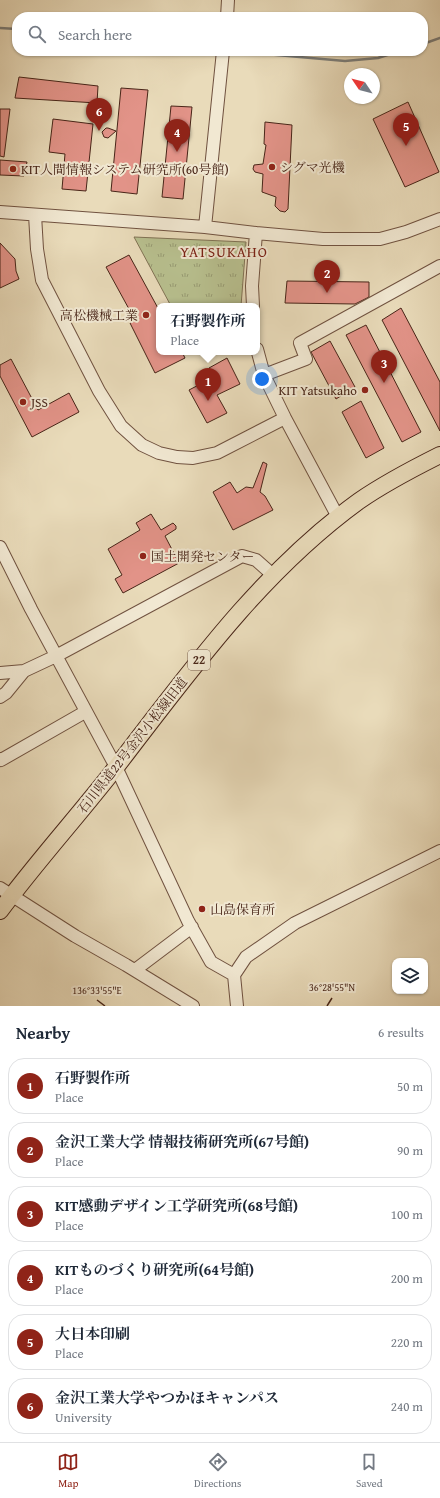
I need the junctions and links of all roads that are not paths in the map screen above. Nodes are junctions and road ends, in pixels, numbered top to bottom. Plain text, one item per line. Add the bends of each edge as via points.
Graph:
1 (228, 0) edge
2 (227, 12) edge
3 (222, 56) edge
4 (0, 212) edge
5 (35, 215) junction
6 (440, 218) edge
7 (205, 227) junction
8 (256, 233) junction
9 (440, 266) edge
10 (252, 303) edge
11 (259, 355) edge
12 (264, 374) junction
13 (285, 418) junction
14 (440, 455) edge
15 (338, 517) junction
16 (1, 551) edge
17 (274, 576) junction
18 (56, 656) junction
19 (24, 671) junction
20 (0, 673) edge
21 (0, 697) edge
22 (85, 712) junction
23 (0, 759) edge
24 (116, 767) junction
25 (440, 851) edge
26 (6, 892) edge
27 (0, 911) edge
28 (192, 927) junction
29 (134, 970) junction
30 (234, 975) junction
31 (193, 1006) edge
32 (237, 1006) edge

1 - 2 street
3 - 7 street
4 - 5 street
5 - 7 street
5 - 13 street via 42,280 99,391 121,426 142,445 159,453 177,457 193,458 217,454
6 - 8 street via 380,239 323,240
7 - 8 street
8 - 10 street
9 - 12 street via 300,343 306,359
11 - 12 street
12 - 13 street
13 - 15 street
14 - 15 main road, 石川県道22号金沢小松線旧道 / 22 via 402,474
15 - 17 main road, 石川県道22号金沢小松線旧道 / 22
16 - 18 street
17 - 18 street via 256,560 242,556
17 - 24 main road, 石川県道22号金沢小松線旧道 / 22 via 254,595 187,674
18 - 19 street
18 - 22 street
19 - 20 street
19 - 21 street
22 - 23 street
22 - 24 street
24 - 26 main road, 石川県道22号金沢小松線旧道 / 22
24 - 28 street
25 - 30 street via 295,923 246,957
26 - 27 main road, 石川県道22号金沢小松線旧道 / 22
26 - 29 street
28 - 29 street
28 - 30 street via 211,962
29 - 31 street
30 - 32 street

